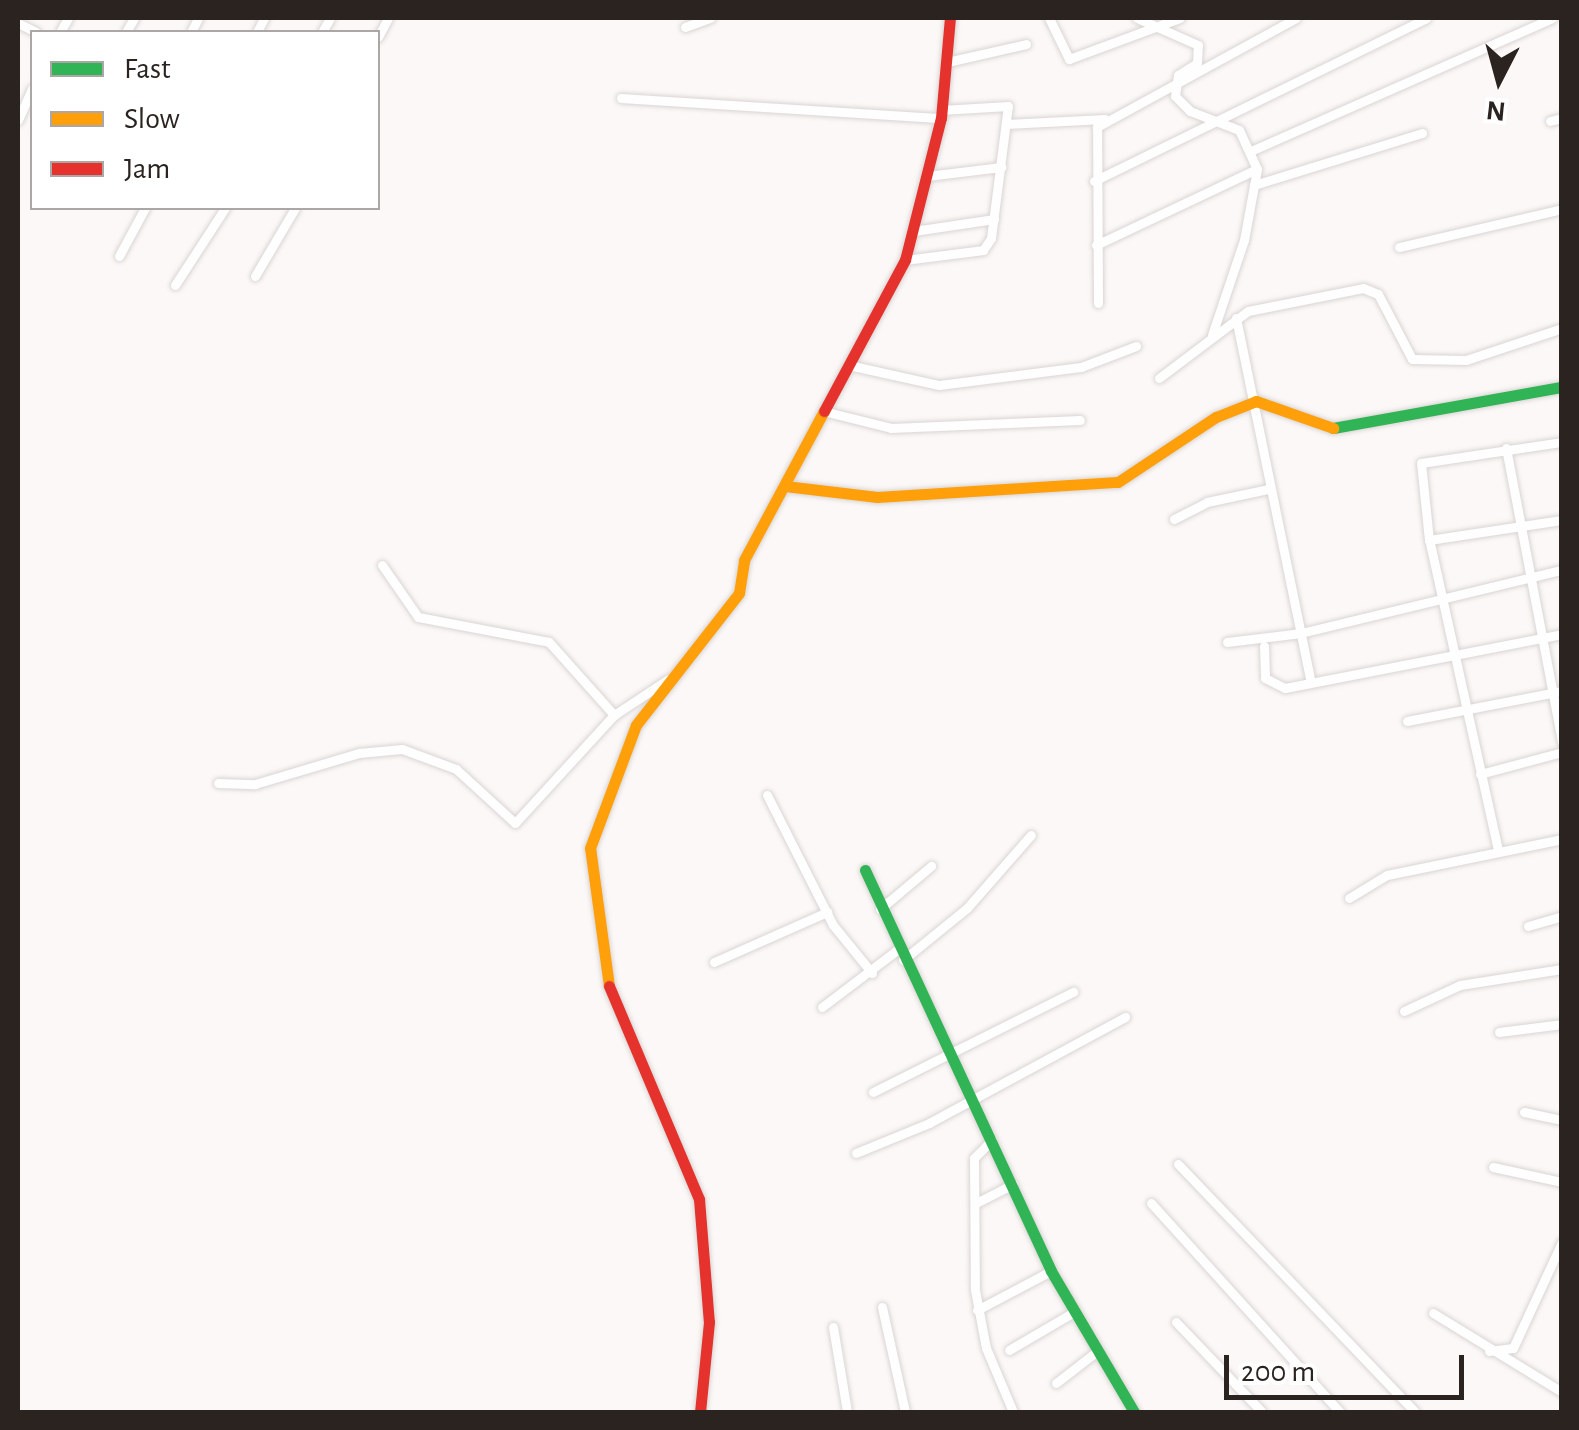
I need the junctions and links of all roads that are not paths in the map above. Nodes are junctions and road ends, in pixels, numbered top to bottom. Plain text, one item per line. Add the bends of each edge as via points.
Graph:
1 (710, 18) edge
2 (950, 18) edge
3 (1049, 18) edge
4 (1137, 18) edge
5 (1180, 18) edge
6 (1296, 18) edge
7 (1426, 18) edge
8 (1552, 18) edge
9 (685, 27) dead end
10 (1154, 30) junction
11 (1026, 44) dead end
12 (947, 62) junction
13 (1174, 83) junction
14 (30, 93) edge
15 (620, 98) dead end
16 (941, 114) junction
17 (1220, 118) junction
18 (1562, 118) edge
19 (18, 120) edge
20 (1108, 120) junction
21 (1550, 121) dead end
22 (1006, 124) junction
23 (1422, 133) dead end
24 (1253, 150) junction
25 (1001, 167) junction
26 (1257, 169) junction
27 (927, 176) junction
28 (1094, 181) junction
29 (1254, 185) junction
30 (1562, 209) edge
31 (144, 210) edge
32 (224, 210) edge
33 (294, 210) edge
34 (994, 219) junction
35 (914, 231) junction
36 (1096, 245) junction
37 (1399, 247) dead end
38 (118, 256) dead end
39 (905, 260) junction
40 (256, 276) dead end
41 (175, 285) dead end
42 (1098, 303) dead end
43 (1236, 318) junction
44 (1562, 328) edge
45 (1210, 339) junction
46 (1136, 346) dead end
47 (853, 366) junction
48 (1158, 378) dead end
49 (1562, 387) edge
50 (1256, 401) junction
51 (827, 412) junction
52 (1080, 420) dead end
53 (1562, 442) edge
54 (1506, 448) junction
55 (784, 486) junction
56 (1268, 490) junction
57 (1174, 519) dead end
58 (1562, 520) edge
59 (1519, 524) junction
60 (1430, 540) junction
61 (382, 565) dead end
62 (1562, 570) edge
63 (1532, 576) junction
64 (1446, 601) junction
65 (1301, 633) junction
66 (1562, 634) edge
67 (1538, 639) junction
68 (1227, 642) dead end
69 (1264, 646) dead end
70 (1455, 653) junction
71 (667, 680) junction
72 (1311, 682) junction
73 (1556, 693) edge
74 (1468, 710) junction
75 (614, 715) junction
76 (1407, 720) dead end
77 (1562, 742) edge
78 (1562, 752) edge
79 (1480, 774) junction
80 (218, 782) dead end
81 (767, 796) dead end
82 (1031, 835) dead end
83 (1562, 839) edge
84 (1498, 850) junction
85 (931, 866) dead end
86 (865, 870) dead end
87 (1349, 898) dead end
88 (880, 908) junction
89 (826, 912) junction
90 (1562, 916) edge
91 (1528, 926) dead end
92 (900, 955) junction
93 (714, 962) dead end
94 (1562, 969) edge
95 (872, 973) junction
96 (1073, 992) dead end
97 (822, 1007) dead end
98 (1404, 1011) dead end
99 (1124, 1017) dead end
100 (1562, 1024) edge
101 (1499, 1032) dead end
102 (950, 1052) junction
103 (873, 1092) dead end
104 (974, 1101) junction
105 (1524, 1112) dead end
106 (1562, 1120) edge
107 (992, 1140) junction
108 (856, 1152) dead end
109 (1178, 1164) dead end
110 (1493, 1167) dead end
111 (1562, 1182) edge
112 (1012, 1184) junction
113 (978, 1202) junction
114 (1151, 1203) dead end
115 (1562, 1242) edge
116 (1051, 1271) junction
117 (882, 1308) dead end
118 (977, 1310) junction
119 (1072, 1313) junction
120 (1434, 1313) dead end
121 (1176, 1322) dead end
122 (833, 1327) dead end
123 (1009, 1350) dead end
124 (1489, 1351) junction
125 (1096, 1352) junction
126 (1056, 1384) dead end
127 (1562, 1392) edge
128 (700, 1412) edge
129 (847, 1412) edge
130 (905, 1412) edge
131 (1013, 1412) edge
132 (1134, 1412) edge
133 (1262, 1412) edge
134 (1340, 1412) edge
135 (1415, 1412) edge

1 - 9 street
2 - 12 street
3 - 10 street via 1069,59
4 - 10 street
5 - 10 street
6 - 13 street
7 - 17 street
8 - 24 street
10 - 13 street via 1176,29 1198,45 1197,63
11 - 12 street
12 - 16 street
13 - 17 street via 1180,104
13 - 20 street
14 - 19 street
15 - 16 street
16 - 22 street via 1005,104
16 - 27 street
17 - 24 street
17 - 28 street
18 - 21 street
20 - 22 street
20 - 28 street via 1093,136
22 - 25 street
23 - 29 street
24 - 26 street
25 - 27 street
25 - 34 street
26 - 29 street
26 - 36 street
27 - 35 street
28 - 36 street
29 - 45 street
30 - 37 street
31 - 38 street
32 - 41 street
33 - 40 street
34 - 35 street
34 - 39 street via 982,250
35 - 39 street
36 - 42 street
39 - 47 street
43 - 44 street via 1259,306 1372,289 1404,355 1433,361 1466,360
43 - 45 street
43 - 50 street
45 - 48 street
46 - 47 street via 1080,367 939,385
47 - 51 street
49 - 50 street via 1334,428
50 - 55 street via 1216,417 1118,482 877,497
50 - 56 street
51 - 52 street via 891,428
51 - 55 street
53 - 54 street
54 - 59 street
54 - 60 street via 1421,463
55 - 71 street via 744,560 739,593
56 - 57 street via 1207,502
56 - 65 street
58 - 59 street
59 - 60 street
59 - 63 street
60 - 64 street
61 - 75 street via 418,617 549,642
62 - 63 street
63 - 64 street
63 - 67 street
64 - 65 street
64 - 70 street
65 - 68 street
65 - 72 street
66 - 67 street
67 - 70 street
67 - 73 street
69 - 72 street via 1270,684
70 - 72 street
70 - 74 street
71 - 75 street
71 - 128 street via 617,766 590,863 616,1015 699,1199 709,1309
73 - 74 street
73 - 77 street
74 - 76 street
74 - 79 street
75 - 80 street via 515,823 438,758 402,749 359,753 255,784
78 - 79 street
79 - 84 street
81 - 89 street
82 - 92 street via 967,908
83 - 84 street
84 - 87 street via 1387,875
85 - 88 street
86 - 88 street
88 - 92 street
89 - 93 street
89 - 95 street
90 - 91 street
92 - 95 street
92 - 102 street
94 - 98 street via 1460,986
95 - 97 street
96 - 102 street
99 - 104 street
100 - 101 street
102 - 103 street
102 - 104 street
104 - 107 street
104 - 108 street
105 - 106 street
107 - 112 street
107 - 113 street via 974,1158
109 - 135 street
110 - 111 street
112 - 113 street
112 - 116 street
113 - 118 street
114 - 134 street
115 - 124 street via 1513,1348
116 - 118 street
116 - 119 street
117 - 130 street
118 - 131 street
119 - 123 street
119 - 125 street
120 - 124 street
121 - 133 street
122 - 129 street
124 - 127 street
125 - 126 street
125 - 132 street

